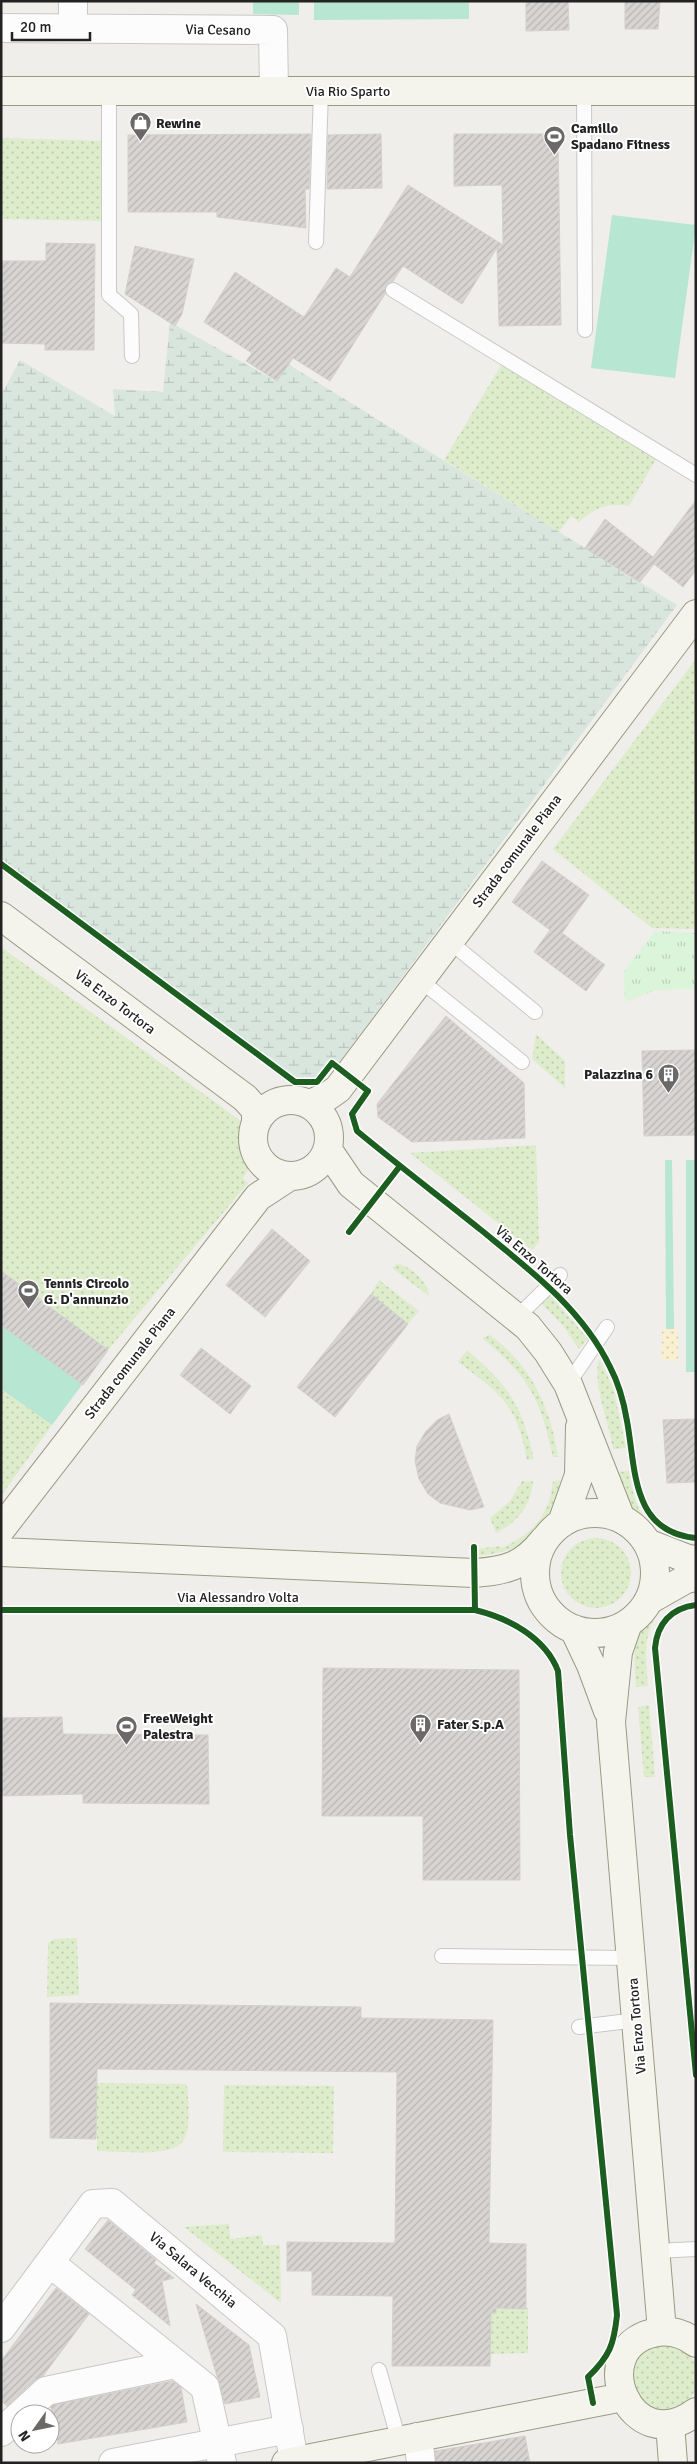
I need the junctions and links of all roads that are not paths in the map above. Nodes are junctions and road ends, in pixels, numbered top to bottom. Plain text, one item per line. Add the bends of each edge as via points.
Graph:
1 (73, 1) edge
2 (1, 28) edge
3 (73, 28) junction
4 (1, 91) edge
5 (109, 91) junction
6 (274, 91) junction
7 (321, 91) junction
8 (584, 91) junction
9 (696, 91) edge
10 (316, 242) dead end
11 (392, 290) dead end
12 (585, 330) dead end
13 (132, 356) dead end
14 (696, 475) edge
15 (696, 614) edge
16 (1, 916) edge
17 (449, 942) junction
18 (420, 980) junction
19 (535, 1012) dead end
20 (522, 1062) dead end
21 (230, 1088) junction
22 (338, 1089) junction
23 (277, 1102) junction
24 (310, 1104) junction
25 (256, 1121) junction
26 (328, 1139) junction
27 (262, 1163) junction
28 (300, 1174) junction
29 (351, 1184) junction
30 (258, 1197) junction
31 (560, 1276) dead end
32 (516, 1318) junction
33 (607, 1327) dead end
34 (568, 1384) junction
35 (579, 1415) junction
36 (621, 1519) junction
37 (1, 1529) edge
38 (553, 1531) junction
39 (647, 1543) junction
40 (1, 1552) edge
41 (696, 1560) edge
42 (474, 1573) junction
43 (696, 1577) edge
44 (648, 1600) junction
45 (542, 1601) junction
46 (628, 1623) junction
47 (574, 1629) junction
48 (611, 1722) junction
49 (442, 1956) dead end
50 (631, 1958) junction
51 (636, 2020) junction
52 (579, 2027) dead end
53 (696, 2248) edge
54 (656, 2251) junction
55 (50, 2263) junction
56 (1, 2328) edge
57 (662, 2331) junction
58 (696, 2343) edge
59 (175, 2364) junction
60 (379, 2370) dead end
61 (623, 2397) junction
62 (32, 2404) edge
63 (696, 2412) edge
64 (670, 2424) junction
65 (288, 2429) junction
66 (413, 2447) edge
67 (220, 2453) edge
68 (290, 2462) edge
69 (113, 2463) edge
70 (673, 2463) edge

1 - 3 street
2 - 3 street, Via Cesano
3 - 6 street, Via Cesano via 273,30
4 - 5 street, Via Rio Sparto
5 - 6 street, Via Rio Sparto
5 - 13 lane via 109,295 131,314
6 - 7 street, Via Rio Sparto
7 - 8 street, Via Rio Sparto
7 - 10 lane
8 - 9 street, Via Rio Sparto
8 - 12 lane
11 - 14 lane
15 - 17 street, Strada comunale Piana
16 - 21 street, Via Enzo Tortora
17 - 18 street, Strada comunale Piana
17 - 19 lane
18 - 20 lane
18 - 22 street, Strada comunale Piana
21 - 23 street, Via Enzo Tortora via 253,1098
21 - 25 street, Via Enzo Tortora via 254,1106
22 - 24 street, Strada comunale Piana
22 - 26 street, Strada comunale Piana via 330,1112
23 - 24 street via 294,1100
23 - 25 street via 261,1113
24 - 26 street via 325,1119
25 - 27 street via 254,1147
26 - 28 street via 318,1166
26 - 29 street
27 - 28 street via 279,1174
27 - 30 street, Strada comunale Piana via 263,1179
28 - 29 street
28 - 30 street, Strada comunale Piana
29 - 32 street
30 - 37 street, Strada comunale Piana
31 - 32 lane
32 - 34 street via 528,1327 548,1352
33 - 34 lane
34 - 35 street
35 - 36 street
35 - 38 street via 579,1475
36 - 38 street via 601,1513 581,1514
36 - 39 street via 636,1529
38 - 42 street via 532,1554 514,1566 498,1572
38 - 45 street via 538,1554 535,1570 536,1586
39 - 41 street
39 - 44 street via 655,1571 654,1586
40 - 42 street
42 - 45 street
43 - 44 street via 686,1579
44 - 46 street
45 - 47 street via 556,1618
46 - 47 street via 611,1631 592,1633
46 - 48 street, Via Enzo Tortora via 618,1652
47 - 48 street, Via Enzo Tortora
48 - 50 street, Via Enzo Tortora
49 - 50 lane
50 - 51 street, Via Enzo Tortora
51 - 52 lane
51 - 54 street, Via Enzo Tortora
53 - 54 lane
54 - 57 street, Via Enzo Tortora
55 - 56 street, Via Salara Vecchia
55 - 59 street
55 - 65 street, Via Salara Vecchia via 93,2204 112,2203 272,2336
57 - 58 street via 676,2332
57 - 61 street via 648,2334 635,2342 625,2354 619,2375
59 - 62 street via 46,2391
59 - 67 street via 205,2387
60 - 66 lane
61 - 64 street via 642,2418 656,2424
61 - 66 street, Via Salara Vecchia
63 - 64 street via 686,2420
64 - 70 street
65 - 67 street
65 - 68 street, Via Salara Vecchia
66 - 68 street, Via Salara Vecchia
67 - 69 street

